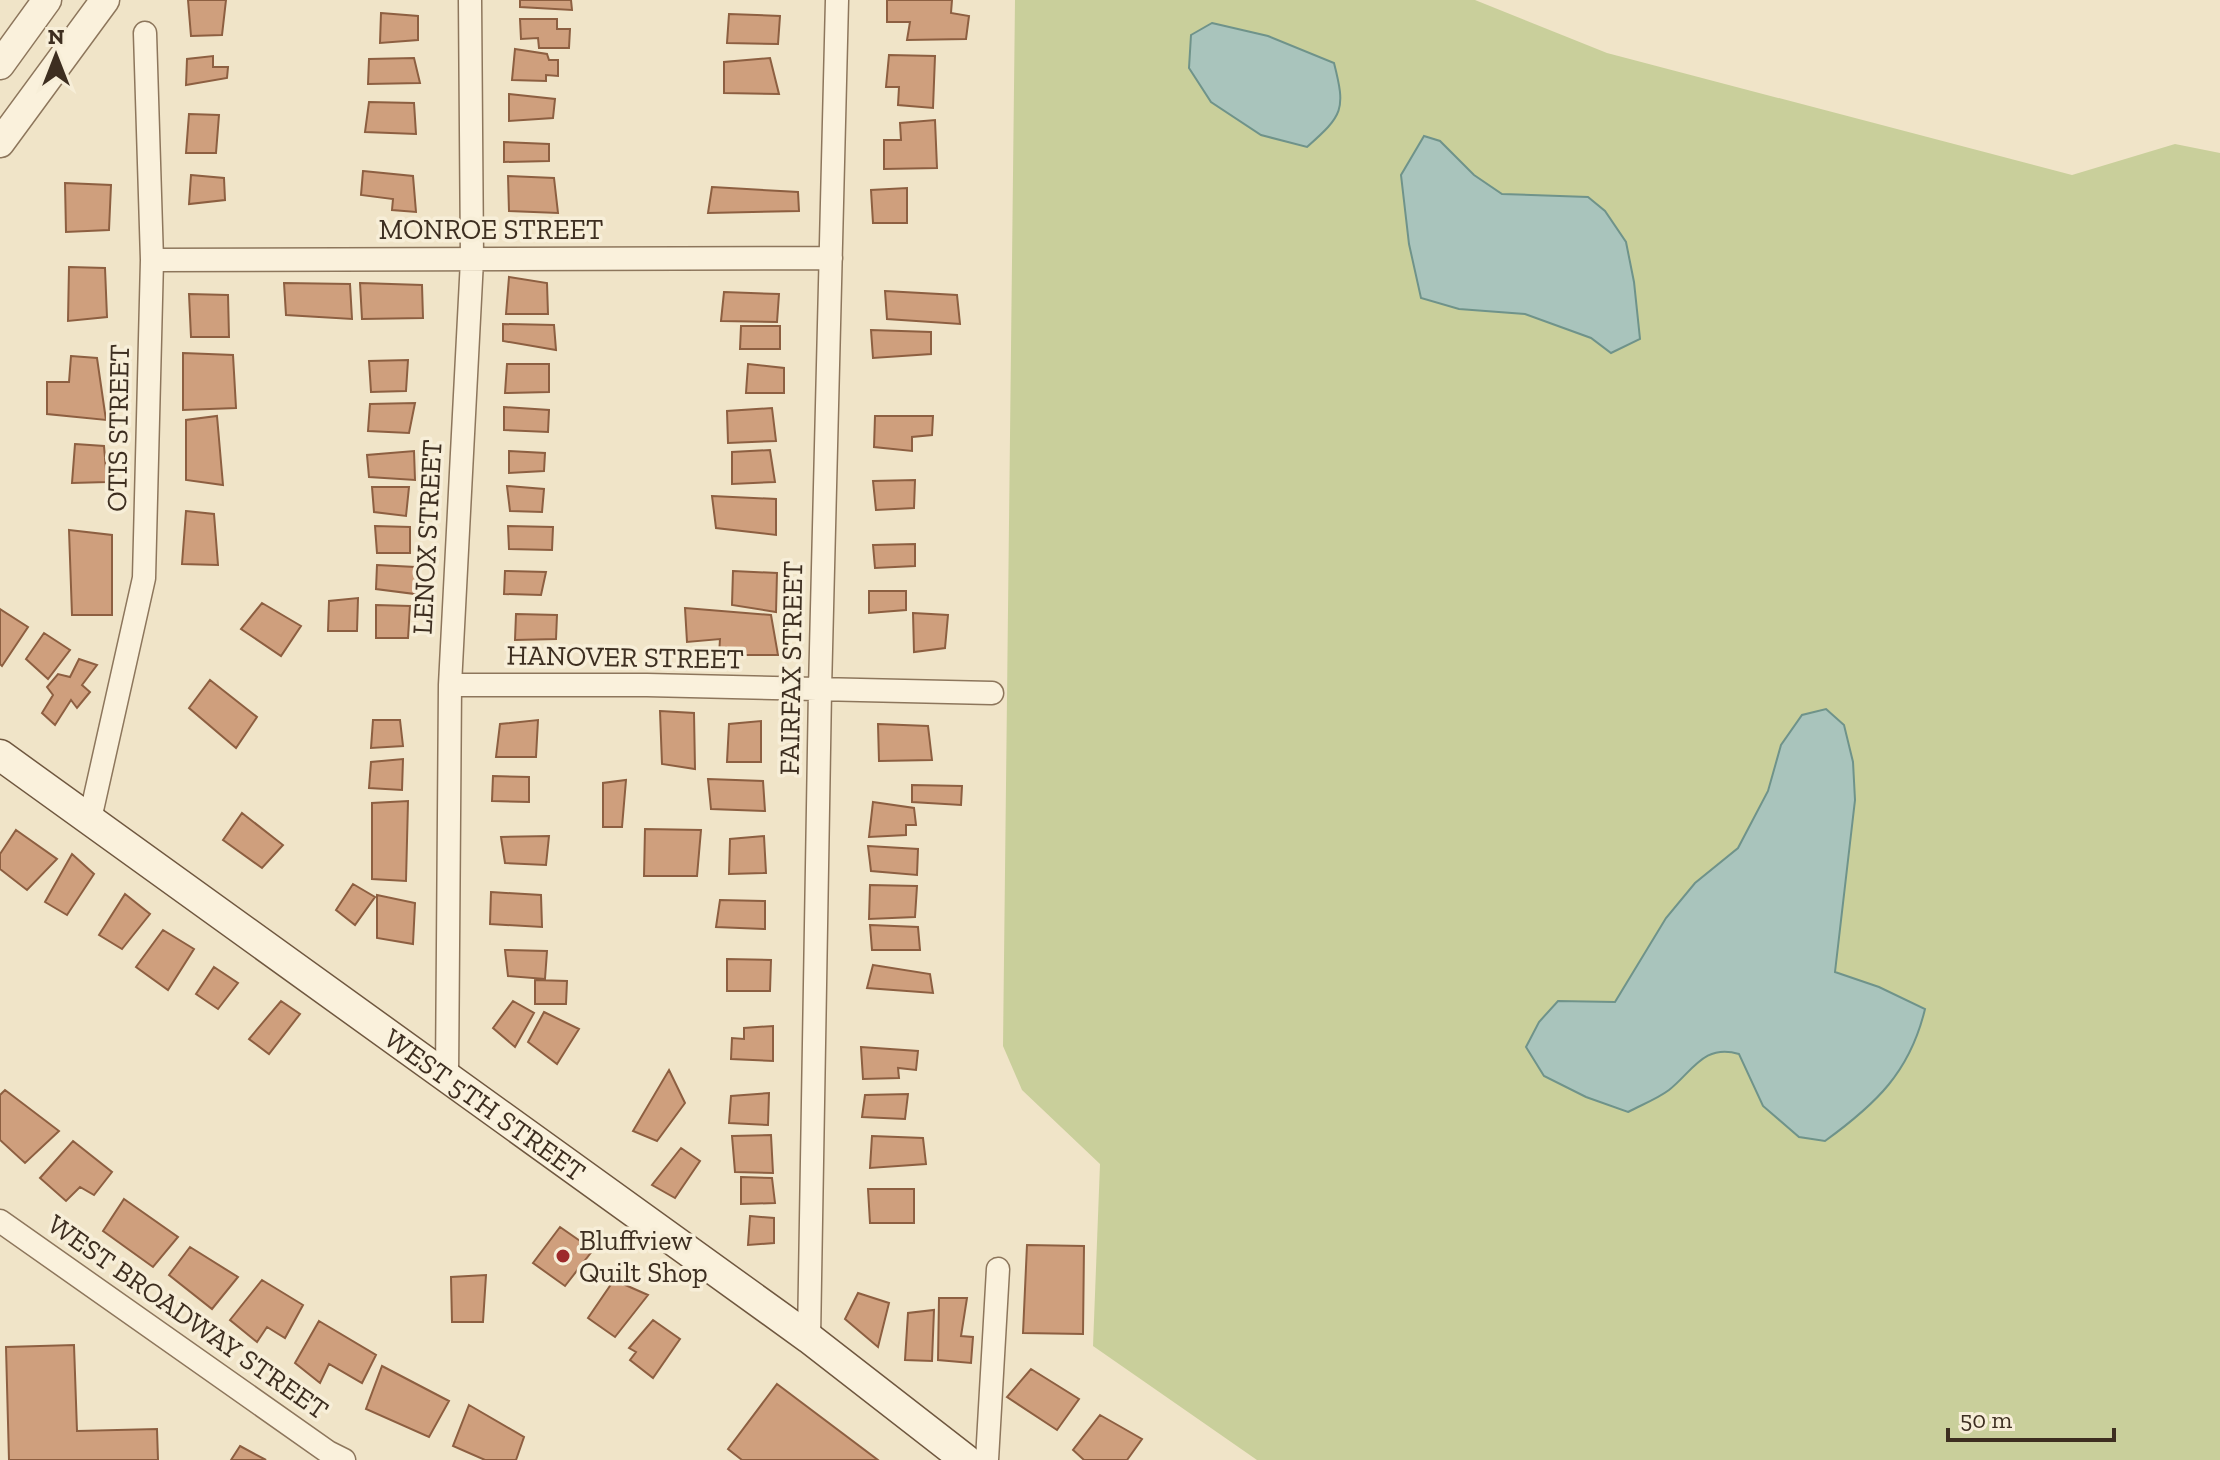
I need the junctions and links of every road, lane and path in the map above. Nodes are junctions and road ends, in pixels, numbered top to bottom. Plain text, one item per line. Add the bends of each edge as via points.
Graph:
1 (47, 0) edge
2 (105, 0) edge
3 (470, 0) edge
4 (837, 0) edge
5 (145, 33) dead end
6 (0, 65) edge
7 (0, 143) edge
8 (831, 258) junction
9 (152, 260) junction
10 (472, 260) junction
11 (450, 685) junction
12 (820, 690) junction
13 (992, 693) dead end
14 (0, 755) edge
15 (90, 819) junction
16 (447, 1077) junction
17 (0, 1221) edge
18 (998, 1269) dead end
19 (809, 1338) junction
20 (333, 1457) edge
21 (966, 1460) edge
22 (987, 1460) edge

1 - 6 street
2 - 7 street
3 - 10 street, LENOX STREET
4 - 8 street, FAIRFAX STREET
5 - 9 street, OTIS STREET
8 - 10 street, MONROE STREET
8 - 12 street, FAIRFAX STREET
9 - 10 street, MONROE STREET
9 - 15 street, OTIS STREET via 144,578
10 - 11 street, LENOX STREET
11 - 12 street, HANOVER STREET
11 - 16 street, LENOX STREET
12 - 13 street, HANOVER STREET
12 - 19 street, FAIRFAX STREET
14 - 15 main road, WEST 5TH STREET
15 - 16 main road, WEST 5TH STREET
16 - 19 main road, WEST 5TH STREET
17 - 20 street, WEST BROADWAY STREET
18 - 22 street
19 - 21 main road, WEST 5TH STREET

